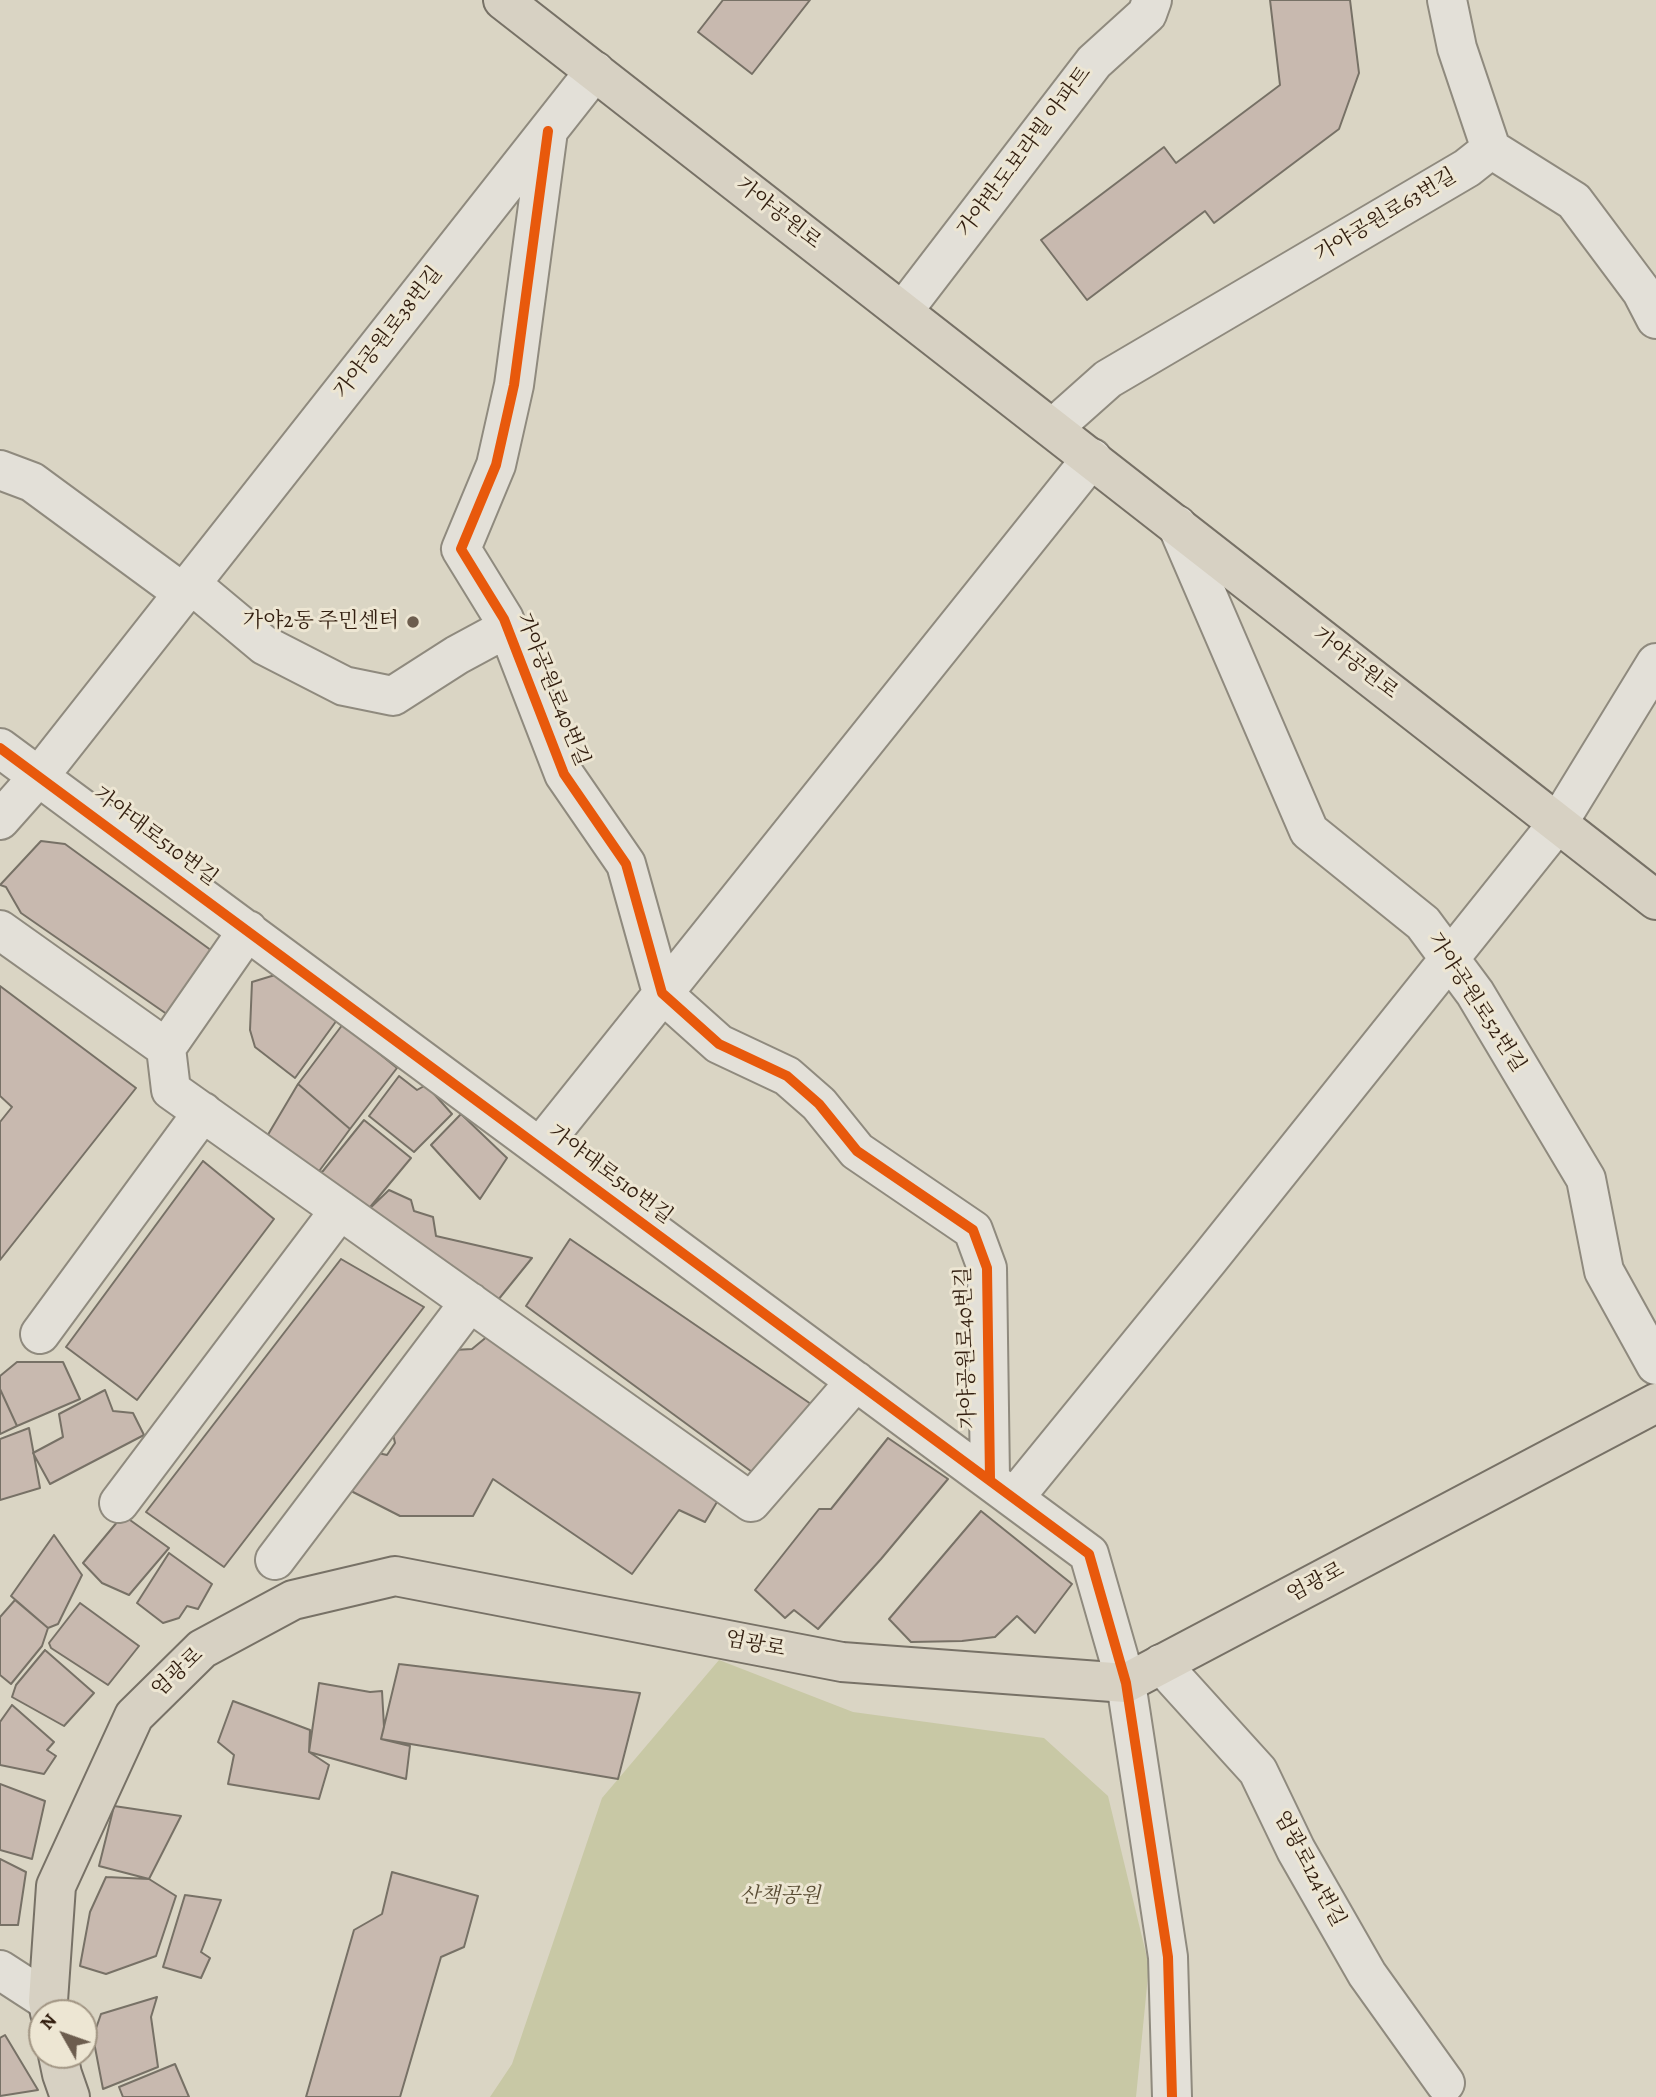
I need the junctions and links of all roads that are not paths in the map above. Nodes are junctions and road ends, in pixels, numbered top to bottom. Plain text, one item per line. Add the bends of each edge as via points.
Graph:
1 (503, 0) edge
2 (1152, 0) edge
3 (1447, 0) edge
4 (595, 71) junction
5 (548, 131) junction
6 (1491, 149) junction
7 (903, 312) junction
8 (1656, 319) edge
9 (1053, 428) junction
10 (1091, 458) junction
11 (0, 470) edge
12 (1177, 524) junction
13 (187, 589) junction
14 (507, 628) junction
15 (1656, 663) edge
16 (0, 748) edge
17 (40, 775) junction
18 (0, 820) edge
19 (1558, 823) junction
20 (1656, 900) edge
21 (0, 930) edge
22 (248, 930) junction
23 (1449, 958) junction
24 (662, 993) junction
25 (166, 1048) junction
26 (203, 1112) junction
27 (540, 1147) junction
28 (341, 1210) junction
29 (470, 1302) junction
30 (40, 1334) dead end
31 (1656, 1365) edge
32 (856, 1381) junction
33 (1656, 1403) edge
34 (1002, 1489) junction
35 (119, 1503) dead end
36 (275, 1560) dead end
37 (1161, 1664) junction
38 (1126, 1683) junction
39 (0, 1970) edge
40 (38, 1999) edge
41 (49, 1999) edge
42 (61, 2069) edge
43 (1446, 2083) dead end
44 (70, 2097) edge
45 (1172, 2097) edge

1 - 4 main road, 가야공원로
2 - 7 street, 가야반도보라빌 아파트 via 1147,14 1094,62
3 - 6 street via 1457,48
4 - 5 street, 가야공원로38번길
4 - 7 main road, 가야공원로
5 - 13 street, 가야공원로38번길
5 - 14 street, 가야공원로40번길 via 514,385 496,465 461,549
6 - 8 street via 1574,201 1642,292
6 - 9 street, 가야공원로63번길 via 1467,168 1108,379
7 - 9 main road, 가야공원로
9 - 10 main road, 가야공원로
10 - 12 main road, 가야공원로
10 - 24 street
11 - 13 street via 32,482
12 - 19 main road, 가야공원로
12 - 23 street, 가야공원로52번길 via 1309,831 1423,923
13 - 14 street via 264,645 344,686 393,696
13 - 17 street, 가야공원로38번길
14 - 24 street, 가야공원로40번길 via 564,774 626,864
15 - 19 street
16 - 17 street, 가야대로510번길
17 - 18 street, 가야공원로38번길
17 - 22 street, 가야대로510번길
19 - 20 main road, 가야공원로
19 - 23 street
21 - 25 street
22 - 25 street
22 - 27 street, 가야대로510번길
23 - 31 street, 가야공원로52번길 via 1475,993 1586,1179 1604,1271
23 - 34 street via 1209,1259
24 - 27 street
24 - 34 street, 가야공원로40번길 via 719,1044 788,1076 819,1104 857,1151 973,1230 987,1268
25 - 26 street via 171,1090
26 - 28 street
26 - 30 street
27 - 32 street, 가야대로510번길
28 - 29 street
28 - 35 street
29 - 32 street via 751,1502
29 - 36 street
32 - 34 street, 가야대로510번길
33 - 37 main road, 엄광로
34 - 38 street, 가야대로510번길 via 1089,1554
37 - 38 main road, 엄광로
37 - 43 street, 엄광로124번길 via 1258,1771 1296,1850 1367,1974
38 - 41 main road, 엄광로 via 842,1662 395,1576 293,1600 202,1649 134,1716 56,1886
38 - 45 street, 가야대로510번길 via 1167,1957
39 - 40 street, 엄광로
42 - 44 main road

